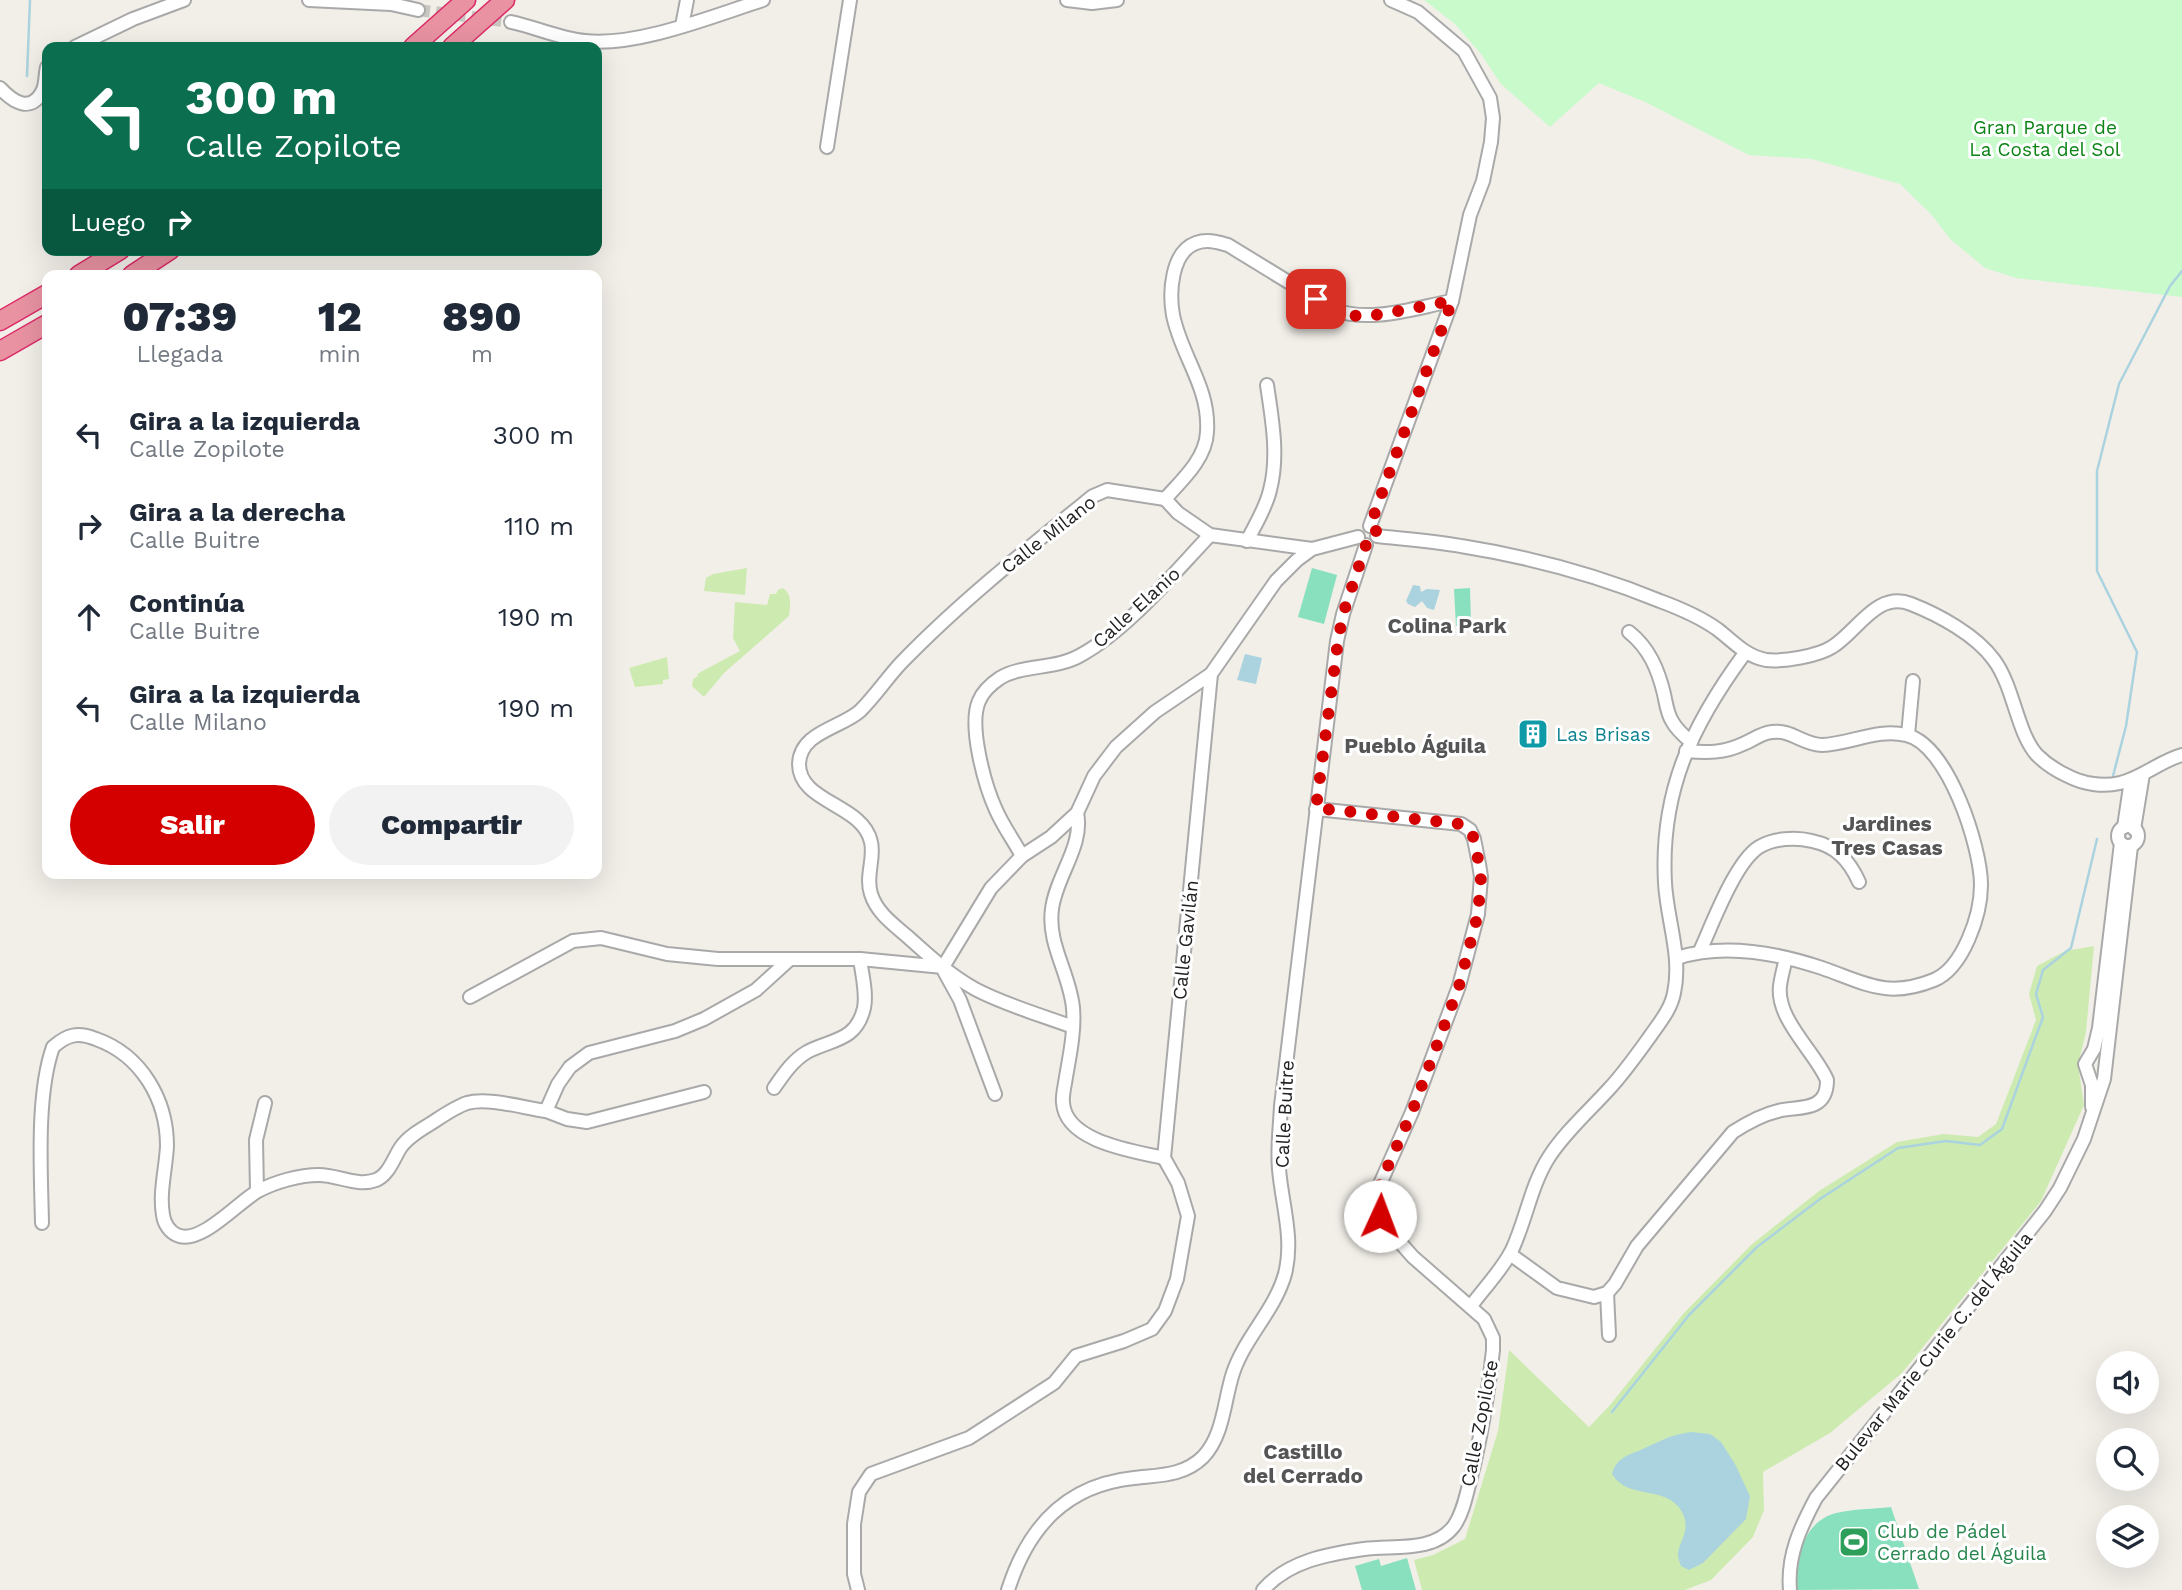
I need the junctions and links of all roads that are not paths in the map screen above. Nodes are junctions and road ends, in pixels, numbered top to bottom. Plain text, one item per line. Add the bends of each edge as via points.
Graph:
1 (184, 0) edge
2 (310, 0) edge
3 (466, 0) edge
4 (505, 0) edge
5 (687, 0) edge
6 (763, 0) edge
7 (849, 0) edge
8 (1072, 0) edge
9 (1117, 0) edge
10 (1391, 0) edge
11 (391, 2) edge
12 (418, 10) tunnel mouth
13 (511, 22) tunnel mouth
14 (682, 26) junction
15 (85, 42) edge
16 (419, 42) edge
17 (458, 42) edge
18 (0, 88) edge
19 (42, 92) edge
20 (827, 147) dead end
21 (110, 256) edge
22 (161, 256) edge
23 (87, 270) edge
24 (140, 270) edge
25 (42, 297) edge
26 (1452, 301) junction
27 (0, 321) edge
28 (42, 327) edge
29 (0, 351) edge
30 (1267, 385) dead end
31 (1165, 499) junction
32 (1374, 531) junction
33 (1210, 535) junction
34 (1247, 541) junction
35 (1362, 541) junction
36 (1312, 549) junction
37 (1629, 632) dead end
38 (1745, 653) junction
39 (1211, 674) junction
40 (1913, 681) dead end
41 (1908, 735) junction
42 (1688, 746) junction
43 (2182, 755) edge
44 (2137, 777) junction
45 (1316, 808) junction
46 (1077, 813) junction
47 (2126, 845) junction
48 (1022, 856) junction
49 (1858, 882) dead end
50 (1700, 951) junction
51 (1677, 958) junction
52 (1786, 958) junction
53 (860, 959) junction
54 (790, 960) junction
55 (943, 967) junction
56 (470, 997) dead end
57 (1073, 1027) junction
58 (2087, 1063) junction
59 (2106, 1064) junction
60 (774, 1088) dead end
61 (704, 1092) dead end
62 (995, 1094) dead end
63 (265, 1103) dead end
64 (546, 1111) junction
65 (2092, 1115) junction
66 (1164, 1158) junction
67 (257, 1191) junction
68 (42, 1223) dead end
69 (1510, 1254) junction
70 (1606, 1293) junction
71 (1471, 1306) junction
72 (1609, 1335) dead end
73 (858, 1590) edge
74 (1008, 1590) edge
75 (1263, 1590) edge
76 (1790, 1590) edge

1 - 15 street
2 - 11 street
3 - 16 highway
4 - 17 highway
5 - 14 street
6 - 14 street
7 - 20 street
8 - 9 street
10 - 26 street via 1418,12 1464,51 1490,98 1491,142
11 - 12 street
13 - 14 street via 584,41 634,38
18 - 19 street via 19,104 37,99
21 - 23 highway
22 - 24 highway
25 - 27 highway
26 - 31 street via 1365,317 1350,315 1334,310 1228,244 1195,243 1177,263 1173,313 1202,393 1207,436 1189,472
26 - 32 street
28 - 29 highway
30 - 34 street via 1274,465 1270,492
31 - 33 street
31 - 55 street, Calle Milano via 1107,490 1093,496 970,597 859,711 808,741 801,753 803,778 819,797 853,816 868,833 872,844 868,881 881,914
32 - 35 street via 1374,542
32 - 38 street via 1557,566 1644,594 1716,628
33 - 34 street
33 - 48 street, Calle Elanio via 1111,634 1056,666 1002,677 978,702 977,740 987,783 996,810
34 - 36 street
35 - 36 street
35 - 45 street, Calle Buitre via 1338,641
36 - 39 street via 1276,581
37 - 42 street via 1652,659 1670,717
38 - 42 street
38 - 44 street via 1766,660 1803,657 1831,648 1875,608 1891,601 1909,603 1966,635 1993,659 2008,685 2029,743 2048,765 2076,780 2106,785
39 - 46 street via 1116,747 1094,776
39 - 66 street, Calle Gavilán
40 - 41 street
41 - 42 street via 1892,733 1822,745 1773,731 1724,751 1706,753
41 - 52 street via 1941,765 1955,787 1976,853 1981,884 1976,916 1953,968 1905,988 1881,988
42 - 51 street via 1667,817 1665,847 1665,884
43 - 44 street
44 - 47 street via 2129,828 2138,839
45 - 71 street, Calle Zopilote via 1461,824 1474,839 1481,877 1478,914 1459,986 1376,1193 1380,1216 1390,1231
45 - 74 street, Calle Buitre via 1279,1140 1289,1230 1284,1277 1240,1357 1220,1427 1205,1455 1180,1472 1110,1481 1071,1498 1054,1511 1025,1548
46 - 48 street
46 - 57 street via 1078,837 1052,909 1055,947 1073,1006
47 - 58 street, Bulevar Marie Curie C. del Águila via 2099,1028
47 - 59 street, Bulevar Marie Curie C. del Águila
48 - 55 street via 991,888
49 - 50 street via 1852,866 1827,845 1788,839 1758,848 1730,886
50 - 51 street
50 - 52 street via 1757,952
51 - 69 street via 1674,996 1664,1016 1612,1087 1549,1156
52 - 70 street via 1781,1000 1827,1080 1827,1089 1815,1104 1777,1111 1733,1132 1637,1247
53 - 54 street
53 - 55 street
53 - 60 street via 864,1005 852,1032 806,1053
54 - 56 street via 667,954 601,938 572,942
54 - 64 street via 756,990 704,1019 589,1053 570,1067
55 - 57 street, Calle Milano via 977,990
55 - 62 street
57 - 66 street via 1062,1102 1066,1115 1086,1136
58 - 59 street via 2096,1074
58 - 65 street, Bulevar Marie Curie C. del Águila
59 - 65 street, Bulevar Marie Curie C. del Águila
61 - 64 street via 587,1122
63 - 67 street via 257,1140
64 - 67 street via 466,1103 402,1145 378,1180 320,1175
65 - 76 street, Bulevar Marie Curie C. del Águila via 2072,1165 2045,1211 1816,1498 1798,1532 1789,1569
66 - 73 street via 1185,1201 1188,1227 1165,1311 1152,1329 1076,1356 1054,1383 969,1438 872,1475 859,1492 854,1524
67 - 68 street via 199,1234 175,1235 162,1214 167,1145 151,1084 121,1051 85,1034 72,1034 53,1047 48,1064
69 - 70 street via 1557,1288 1594,1297
69 - 71 street
70 - 72 street
71 - 75 street, Calle Zopilote via 1489,1327 1493,1350 1477,1453 1454,1526 1431,1543 1363,1549 1311,1560 1277,1575

